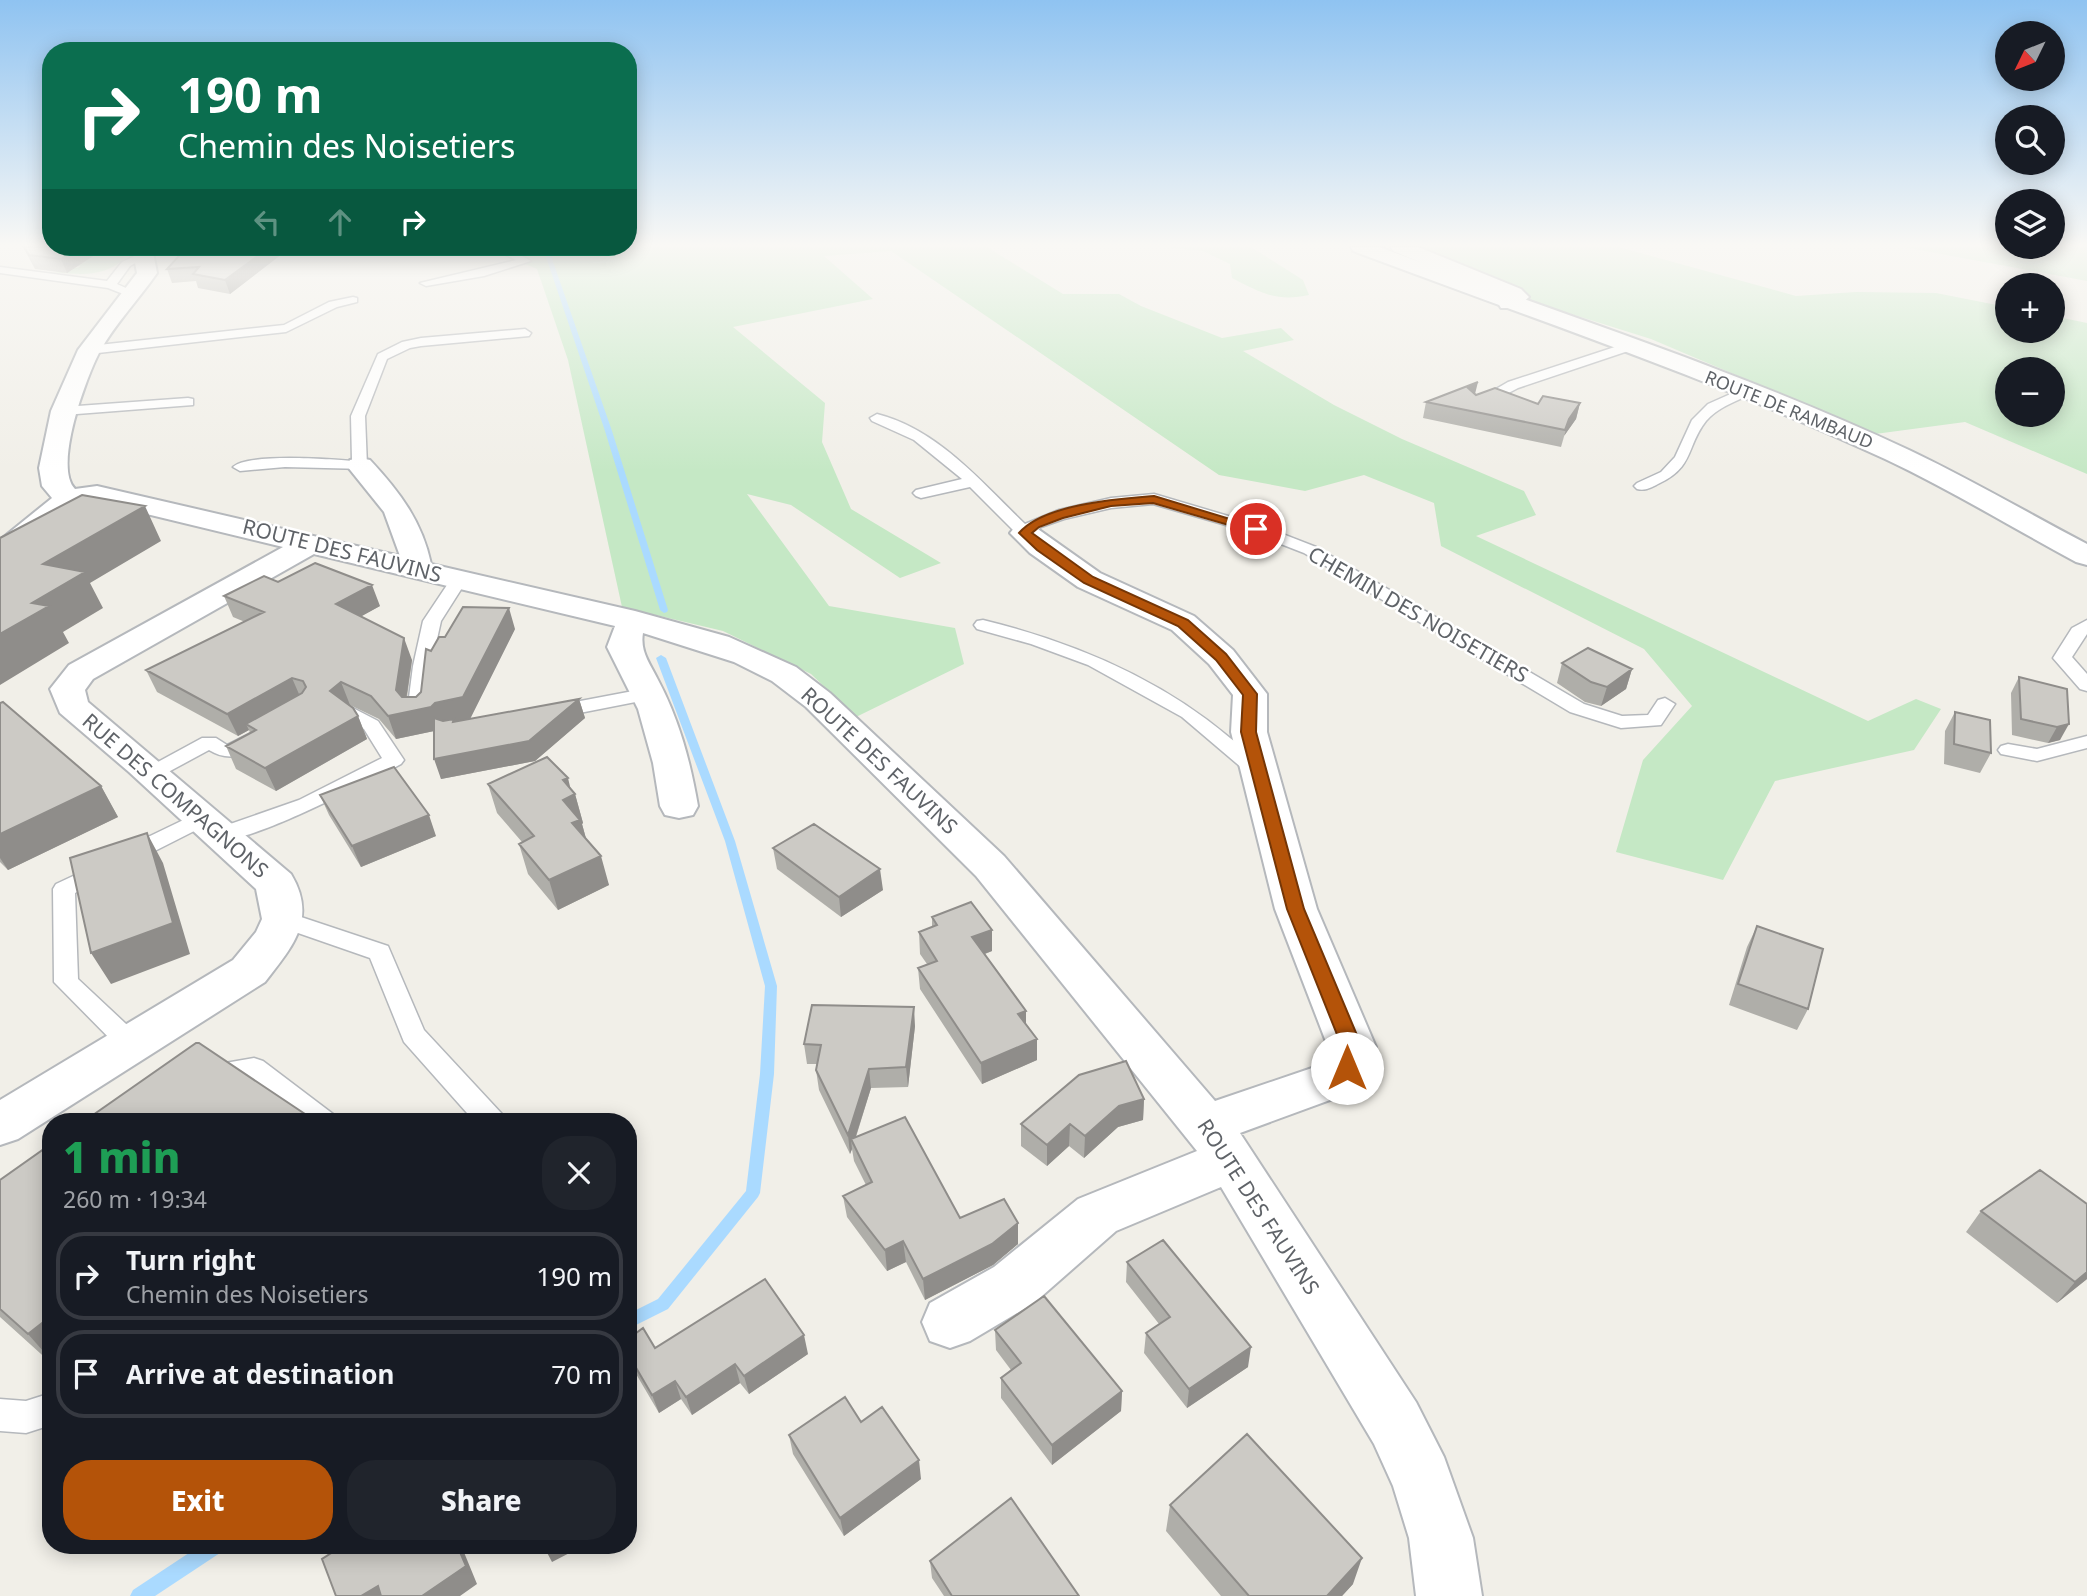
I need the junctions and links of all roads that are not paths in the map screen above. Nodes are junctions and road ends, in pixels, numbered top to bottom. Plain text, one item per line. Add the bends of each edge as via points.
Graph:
1 (104, 321) edge
2 (305, 321) edge
3 (1558, 321) edge
4 (525, 333) dead end
5 (1627, 347) junction
6 (89, 350) junction
7 (1744, 391) junction
8 (188, 402) dead end
9 (1474, 405) edge
10 (64, 411) junction
11 (877, 418) dead end
12 (360, 466) junction
13 (240, 467) dead end
14 (971, 482) junction
15 (1642, 486) dead end
16 (921, 493) dead end
17 (68, 499) junction
18 (1025, 533) junction
19 (312, 543) junction
20 (0, 555) edge
21 (2087, 556) edge
22 (417, 568) junction
23 (459, 580) junction
24 (635, 621) junction
25 (983, 625) dead end
26 (2087, 625) edge
27 (2087, 685) edge
28 (649, 694) junction
29 (1665, 704) dead end
30 (351, 713) edge
31 (417, 713) edge
32 (529, 717) edge
33 (270, 728) edge
34 (2087, 742) edge
35 (2008, 750) dead end
36 (152, 773) junction
37 (1261, 773) junction
38 (680, 806) dead end
39 (212, 826) junction
40 (283, 919) junction
41 (132, 1045) junction
42 (192, 1086) edge
43 (312, 1113) edge
44 (484, 1113) edge
45 (0, 1125) edge
46 (1219, 1142) junction
47 (950, 1322) dead end
48 (42, 1412) edge
49 (0, 1415) edge
50 (1450, 1596) edge

1 - 6 street
2 - 6 lane via 286,328
3 - 5 street, ROUTE DE RAMBAUD
4 - 12 lane via 421,342 382,357 358,416
5 - 7 street, ROUTE DE RAMBAUD
5 - 9 lane via 1513,386
6 - 10 street
7 - 15 lane via 1699,420 1681,459 1666,475
7 - 21 street, ROUTE DE RAMBAUD via 1873,444
8 - 10 lane
10 - 17 street via 53,468 56,486
11 - 14 lane via 911,431
12 - 13 lane via 272,462
12 - 22 street via 394,502 412,538
14 - 16 lane
14 - 18 lane
17 - 19 street, ROUTE DES FAUVINS via 97,494
17 - 20 street
18 - 29 lane, CHEMIN DES NOISETIERS via 1059,515 1154,499 1310,550 1577,708 1621,722 1654,721
18 - 37 street via 1088,580 1183,623 1221,657 1250,694 1249,732
19 - 22 street, ROUTE DES FAUVINS
19 - 36 street, RUE DES COMPAGNONS via 81,672 67,689 72,706
22 - 23 street, ROUTE DES FAUVINS
23 - 24 street, ROUTE DES FAUVINS
23 - 31 lane via 432,621
24 - 28 street via 624,647
24 - 46 street, ROUTE DES FAUVINS via 746,655 784,674 818,700 990,866
25 - 37 lane via 1095,661 1189,713
26 - 27 lane via 2062,658
28 - 32 lane
28 - 38 street via 672,763
30 - 39 lane via 371,725 394,760 306,805
33 - 36 lane via 227,753 209,742
34 - 35 lane via 2037,755
36 - 39 street, RUE DES COMPAGNONS
37 - 46 street via 1296,909 1352,1047 1347,1068 1332,1080
39 - 40 street, RUE DES COMPAGNONS via 276,884
39 - 41 lane via 64,889 66,982
40 - 41 street via 249,971
40 - 44 lane via 380,952 413,1035
41 - 45 street
42 - 43 lane via 213,1072 254,1068
46 - 47 street via 1097,1215 1014,1285
46 - 50 street, ROUTE DES FAUVINS via 1395,1423 1422,1479 1441,1538
48 - 49 lane via 26,1417

